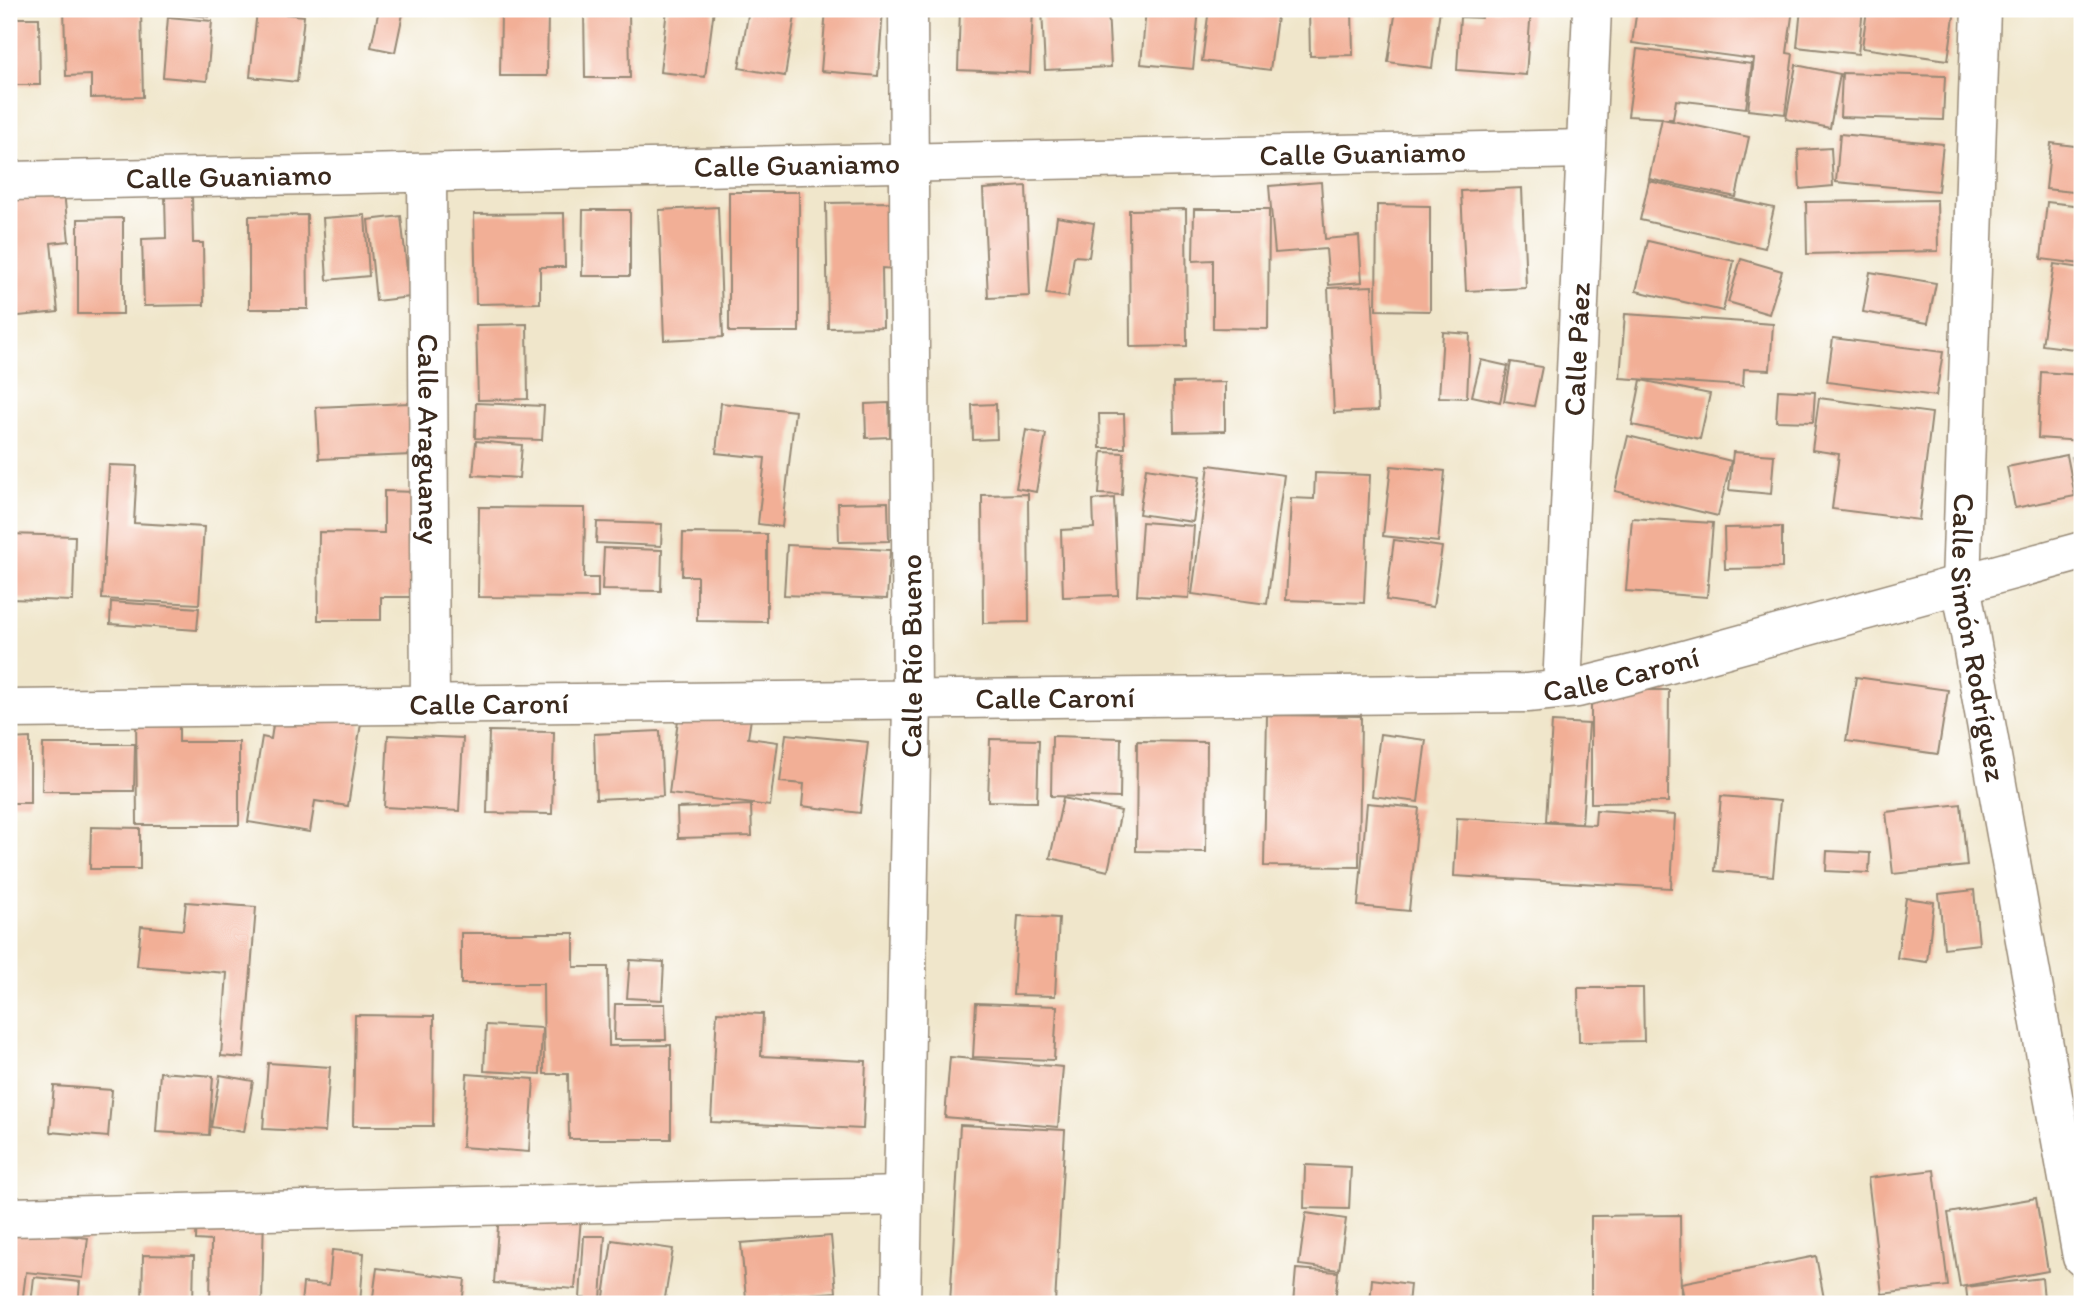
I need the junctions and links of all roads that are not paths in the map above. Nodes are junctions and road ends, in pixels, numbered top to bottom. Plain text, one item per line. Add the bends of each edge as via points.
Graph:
1 (908, 9) edge
2 (1591, 9) edge
3 (1982, 9) edge
4 (1586, 149) junction
5 (909, 163) junction
6 (427, 173) junction
7 (9, 181) edge
8 (2082, 551) edge
9 (1961, 584) junction
10 (1562, 689) junction
11 (912, 701) junction
12 (430, 705) junction
13 (9, 709) edge
14 (903, 1196) junction
15 (9, 1217) edge
16 (2082, 1257) edge
17 (901, 1304) edge

1 - 5 street, Calle Río Bueno
2 - 4 street, Calle Páez
3 - 9 street, Calle Simón Rodríguez
4 - 5 street, Calle Guaniamo
4 - 10 street, Calle Páez
5 - 6 street, Calle Guaniamo
5 - 11 street, Calle Río Bueno
6 - 7 street, Calle Guaniamo
6 - 12 street, Calle Araguaney
8 - 9 street, Calle Caroní
9 - 10 street, Calle Caroní via 1633,674
9 - 16 street, Calle Simón Rodríguez
10 - 11 street, Calle Caroní via 1465,695
11 - 12 street, Calle Caroní
11 - 14 street, Calle Río Bueno
12 - 13 street, Calle Caroní
14 - 15 street
14 - 17 street, Calle Río Bueno

